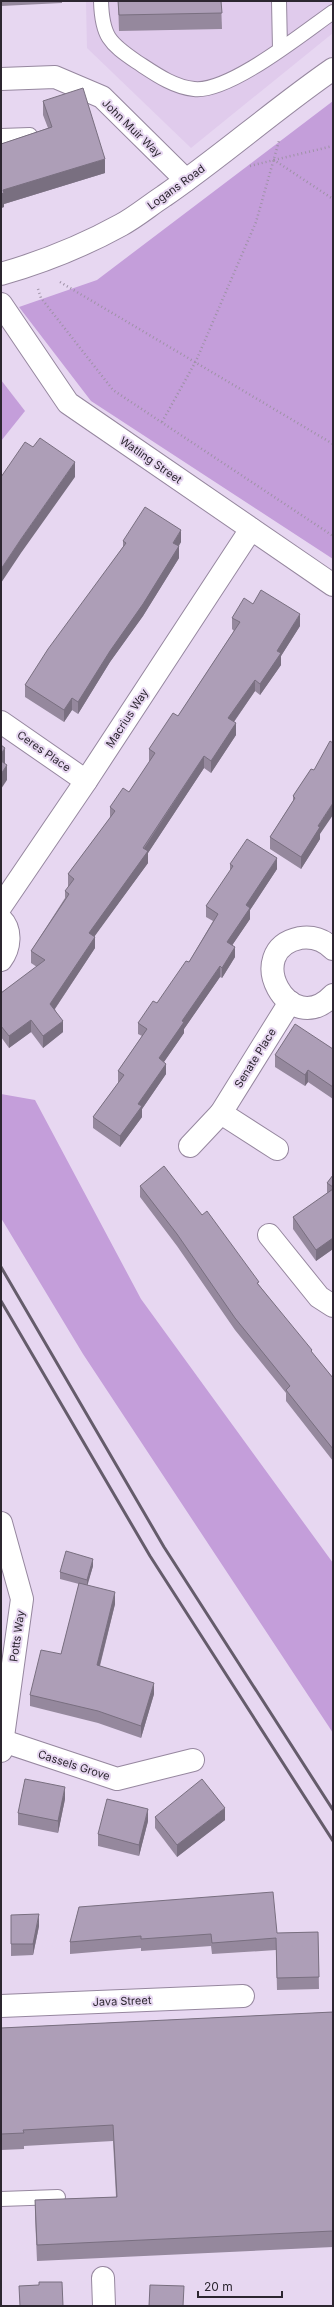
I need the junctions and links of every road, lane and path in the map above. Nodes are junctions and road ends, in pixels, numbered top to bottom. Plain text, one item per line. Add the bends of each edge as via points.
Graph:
1 (101, 1) edge
2 (279, 1) edge
3 (333, 12) edge
4 (280, 49) junction
5 (333, 68) edge
6 (1, 78) edge
7 (282, 134) dead end
8 (30, 135) edge
9 (1, 136) edge
10 (333, 146) edge
11 (274, 160) junction
12 (245, 167) dead end
13 (186, 180) junction
14 (333, 199) edge
15 (31, 266) junction
16 (1, 274) edge
17 (1, 304) edge
18 (196, 361) junction
19 (162, 422) junction
20 (332, 444) edge
21 (251, 528) junction
22 (333, 536) edge
23 (333, 585) edge
24 (1, 722) edge
25 (86, 781) junction
26 (1, 906) edge
27 (1, 919) edge
28 (331, 943) edge
29 (1, 960) edge
30 (333, 995) edge
31 (290, 1002) junction
32 (221, 1113) junction
33 (190, 1146) dead end
34 (277, 1149) dead end
35 (269, 1235) dead end
36 (333, 1306) edge
37 (1, 1523) edge
38 (2, 1746) edge
39 (193, 1760) dead end
40 (243, 1996) dead end
41 (1, 2006) edge
42 (58, 2197) dead end
43 (1, 2199) edge
44 (103, 2278) dead end
45 (104, 2306) edge

1 - 4 lane via 104,30 114,45 154,73 179,86 202,89 215,86 250,69
2 - 4 lane
3 - 4 lane
5 - 13 street, Logans Road
6 - 13 street, John Muir Way via 55,78 102,97
7 - 11 path
8 - 9 lane
10 - 11 path
11 - 12 path
11 - 14 path
11 - 18 path via 256,222
13 - 15 street, Logans Road via 122,224 80,246
15 - 16 street, Logans Road
15 - 18 path
15 - 19 path via 41,298 113,390
17 - 21 street, Watling Street via 68,403
18 - 19 path
18 - 20 path
19 - 22 path
21 - 23 street, Watling Street
21 - 25 street, Macrius Way
24 - 25 street, Ceres Place
25 - 26 street, Macrius Way
27 - 29 street via 8,933 9,944
28 - 31 street via 317,938 300,938 285,945 278,953 272,975 281,995
30 - 31 street via 309,1007
31 - 32 street, Senate Place
32 - 33 street, Senate Place
32 - 34 street
35 - 36 street via 319,1297
37 - 38 street, Potts Way via 22,1599
38 - 39 street, Cassels Grove via 117,1779
40 - 41 street, Java Street
42 - 43 lane
44 - 45 street

